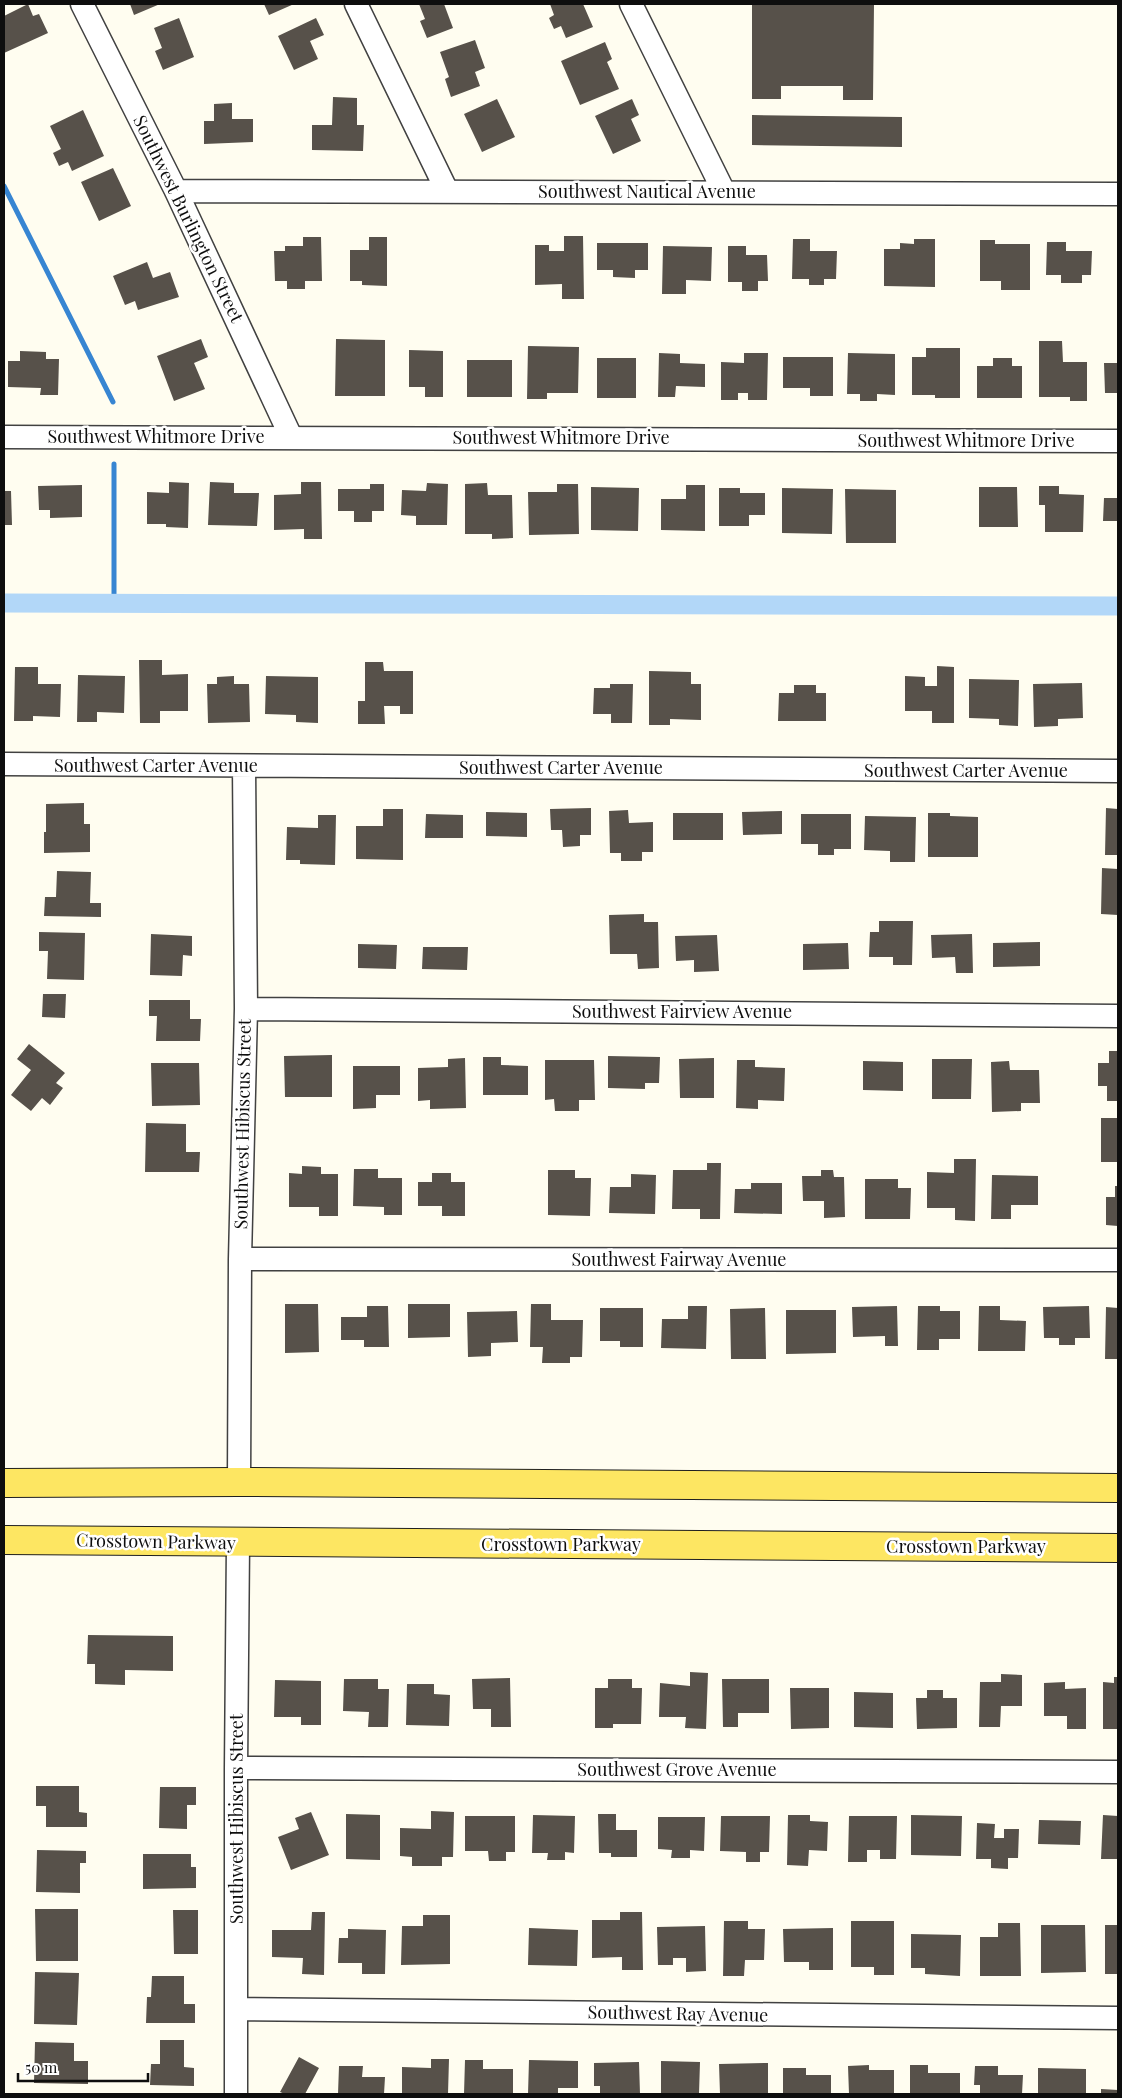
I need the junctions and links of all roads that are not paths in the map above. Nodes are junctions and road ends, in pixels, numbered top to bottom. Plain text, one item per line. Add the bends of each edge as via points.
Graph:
1 (82, 4) edge
2 (356, 4) edge
3 (631, 4) edge
4 (176, 191) junction
5 (447, 191) junction
6 (724, 192) junction
7 (1118, 194) edge
8 (4, 437) edge
9 (291, 437) junction
10 (1118, 441) edge
11 (4, 764) edge
12 (244, 766) junction
13 (1118, 771) edge
14 (246, 1009) junction
15 (1118, 1016) edge
16 (240, 1259) junction
17 (1118, 1260) edge
18 (239, 1482) junction
19 (4, 1483) edge
20 (1118, 1488) edge
21 (4, 1540) edge
22 (238, 1543) junction
23 (1118, 1548) edge
24 (236, 1768) junction
25 (1118, 1772) edge
26 (237, 2010) junction
27 (1118, 2018) edge
28 (236, 2094) edge

1 - 4 street, Southwest Burlington Street
2 - 5 street
3 - 6 street
4 - 5 street, Southwest Nautical Avenue
4 - 9 street, Southwest Burlington Street
5 - 6 street, Southwest Nautical Avenue
6 - 7 street, Southwest Nautical Avenue
8 - 9 street, Southwest Whitmore Drive
9 - 10 street, Southwest Whitmore Drive
11 - 12 street, Southwest Carter Avenue
12 - 13 street, Southwest Carter Avenue
12 - 14 street, Southwest Hibiscus Street
14 - 15 street, Southwest Fairview Avenue
14 - 16 street, Southwest Hibiscus Street
16 - 17 street, Southwest Fairway Avenue
16 - 18 street, Southwest Hibiscus Street
18 - 19 main road
18 - 20 main road
21 - 22 main road, Crosstown Parkway
22 - 23 main road, Crosstown Parkway
22 - 24 street, Southwest Hibiscus Street
24 - 25 street, Southwest Grove Avenue
24 - 26 street, Southwest Hibiscus Street
26 - 27 street, Southwest Ray Avenue
26 - 28 street, Southwest Hibiscus Street

